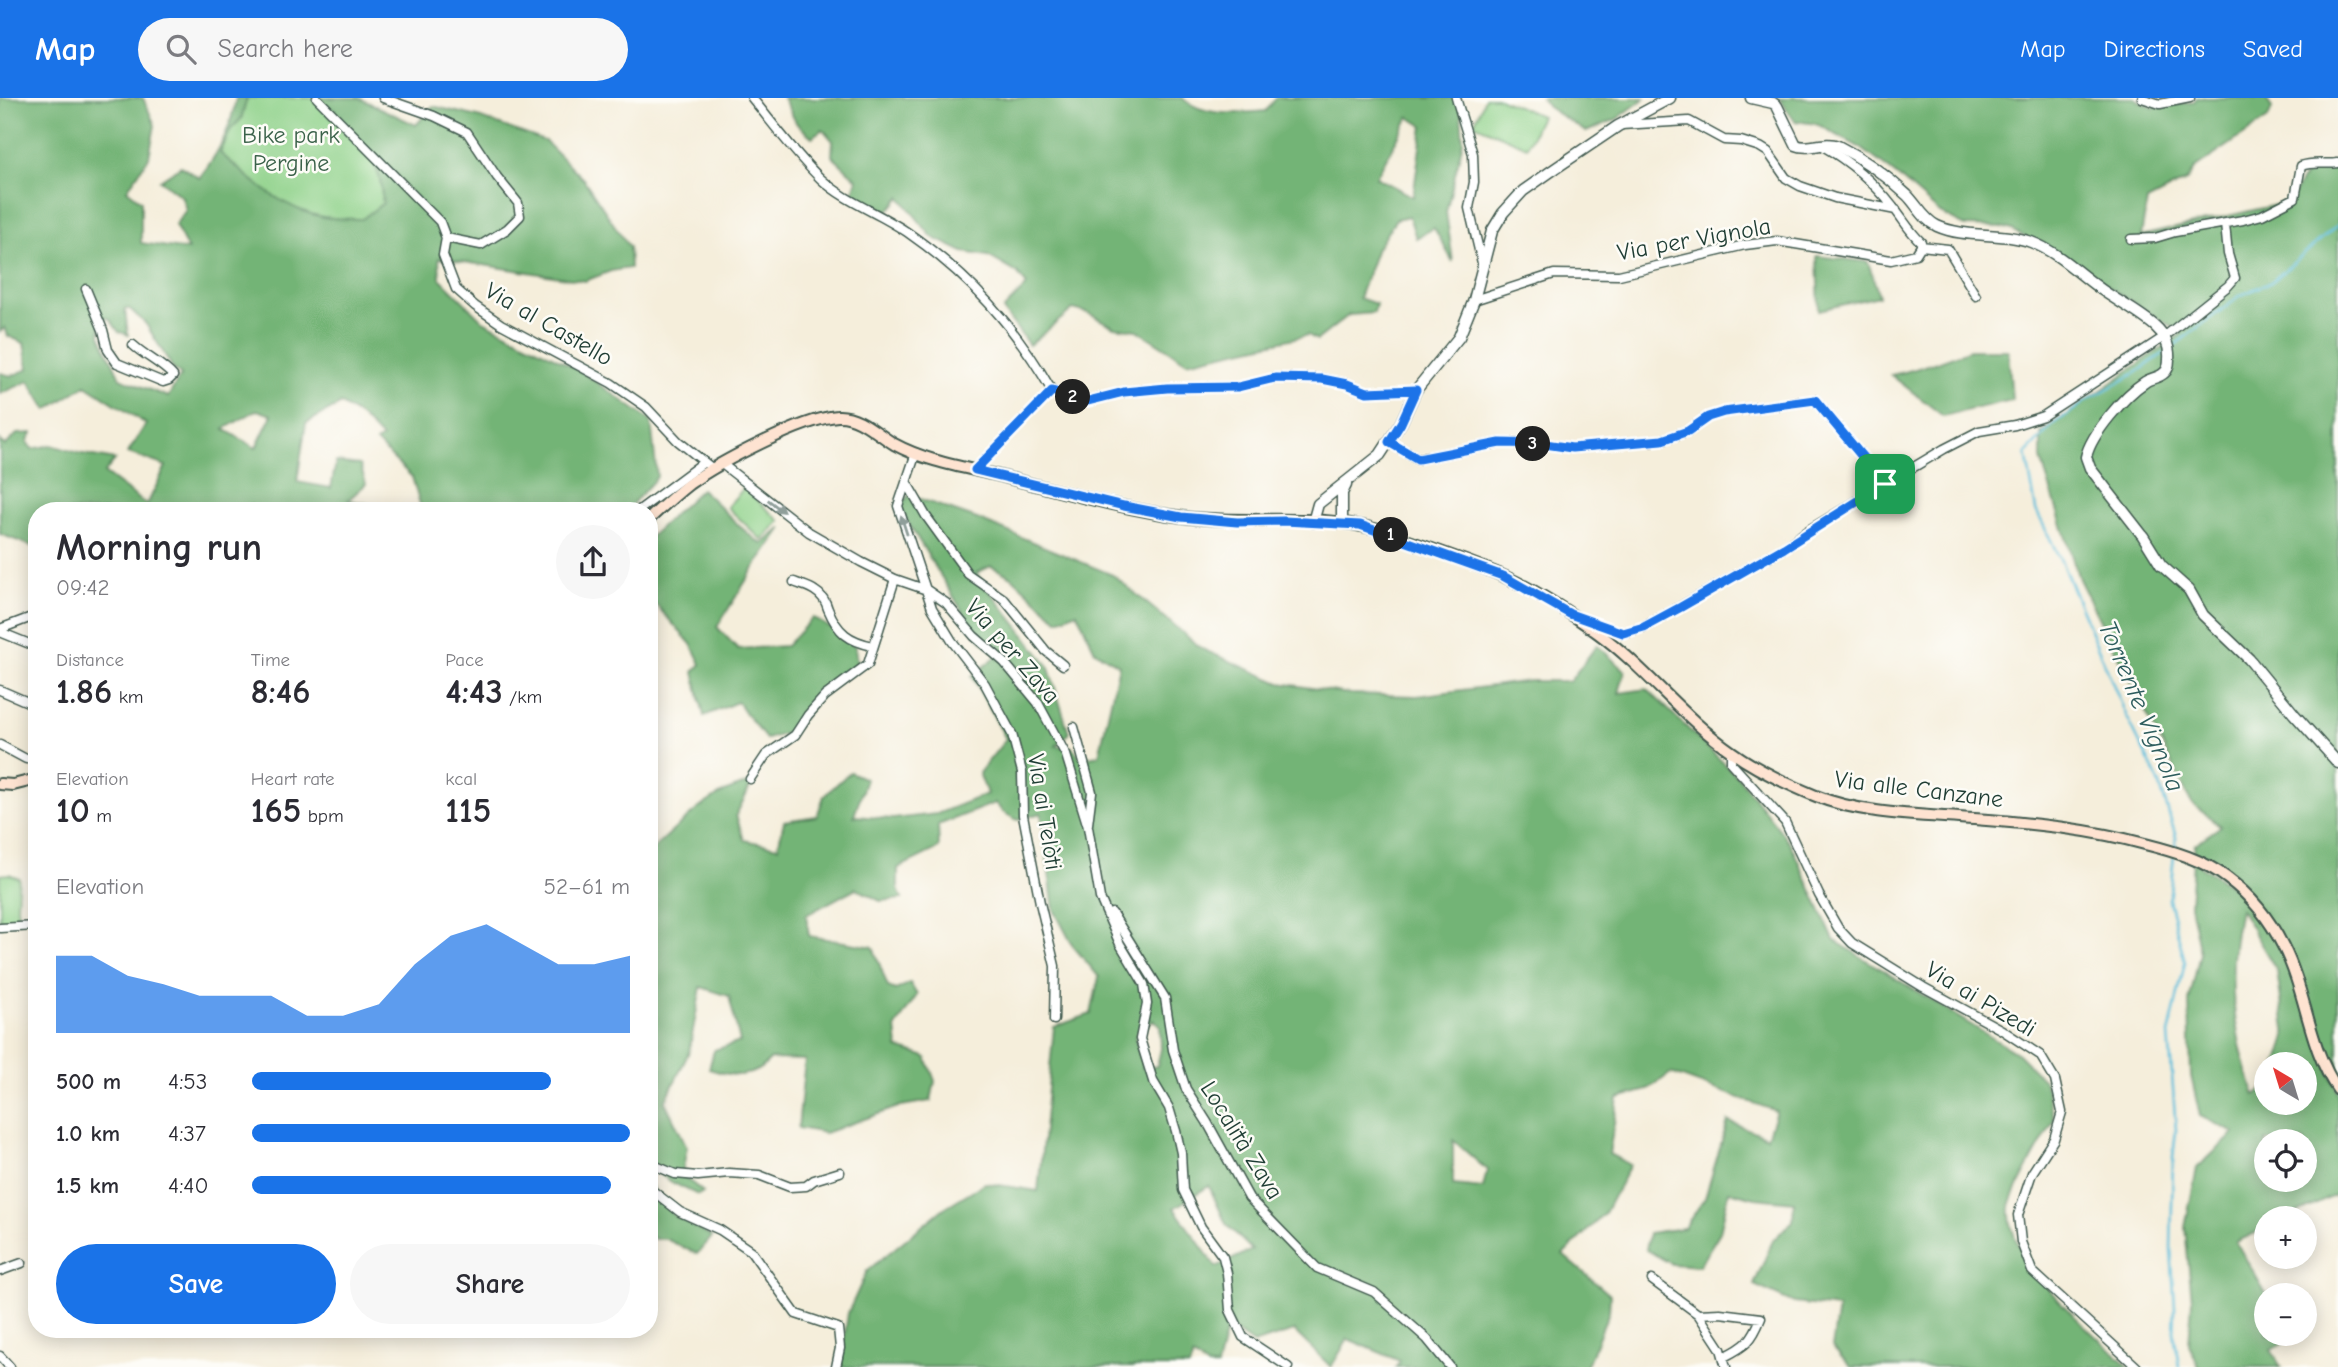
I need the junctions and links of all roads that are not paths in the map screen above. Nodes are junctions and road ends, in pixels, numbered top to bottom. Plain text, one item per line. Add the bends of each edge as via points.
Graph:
1 (317, 98) edge
2 (383, 98) edge
3 (752, 98) edge
4 (1456, 98) edge
5 (1670, 98) edge
6 (1751, 98) edge
7 (2142, 98) edge
8 (2190, 98) edge
9 (1618, 126) junction
10 (1821, 145) junction
11 (2338, 163) edge
12 (1896, 210) junction
13 (2225, 224) junction
14 (446, 238) junction
15 (2131, 239) dead end
16 (1921, 246) junction
17 (1483, 266) junction
18 (86, 289) dead end
19 (1976, 296) dead end
20 (1474, 300) junction
21 (2166, 340) junction
22 (133, 345) dead end
23 (1416, 390) junction
24 (1052, 391) junction
25 (1389, 442) junction
26 (916, 453) junction
27 (713, 465) junction
28 (975, 470) junction
29 (1348, 481) junction
30 (907, 482) junction
31 (1885, 484) junction
32 (653, 502) edge
33 (658, 511) edge
34 (1313, 522) junction
35 (1342, 523) junction
36 (895, 579) junction
37 (794, 582) dead end
38 (927, 590) junction
39 (1570, 614) junction
40 (28, 619) edge
41 (0, 631) edge
42 (28, 643) edge
43 (873, 646) junction
44 (1063, 665) dead end
45 (0, 690) edge
46 (28, 702) edge
47 (1074, 727) dead end
48 (0, 745) edge
49 (1731, 751) junction
50 (28, 759) edge
51 (2338, 762) edge
52 (750, 779) dead end
53 (28, 781) edge
54 (0, 784) edge
55 (1088, 827) junction
56 (1105, 906) junction
57 (28, 926) edge
58 (0, 928) edge
59 (1054, 1020) dead end
60 (2338, 1090) edge
61 (658, 1167) edge
62 (840, 1172) dead end
63 (658, 1195) edge
64 (22, 1263) dead end
65 (0, 1271) edge
66 (1652, 1280) dead end
67 (1698, 1314) junction
68 (0, 1356) edge
69 (1724, 1357) junction
70 (10, 1367) edge
71 (836, 1367) edge
72 (1288, 1367) edge
73 (1450, 1367) edge
74 (1726, 1367) edge
75 (2137, 1367) edge

1 - 14 street, Via al Castello via 440,222
2 - 14 street via 467,132 518,203 520,216 481,245
3 - 24 street via 823,180 908,233 984,296 1005,319
4 - 17 street via 1473,154 1469,208
5 - 9 street
6 - 10 street via 1777,106 1796,145
7 - 8 street via 2160,104
9 - 12 street via 1689,121 1724,140 1741,141 1768,152 1786,178 1800,186
9 - 17 street via 1523,191 1492,231
10 - 12 street via 1849,161
10 - 21 street via 1838,146 1871,166 1935,225 2030,242 2056,256 2155,326
11 - 13 street via 2301,166 2295,198 2262,215
12 - 16 street
13 - 15 street
13 - 21 street via 2235,278
14 - 27 street, Via al Castello via 443,255 456,289 475,306 620,388 646,407 678,441
16 - 19 street via 1948,249
16 - 20 street, Via per Vignola via 1916,254 1891,260 1777,241 1745,244 1619,275 1554,274
17 - 20 street
18 - 22 street via 117,363 163,382 173,376
20 - 23 street via 1458,337
21 - 31 street via 2043,416 1979,431
21 - 51 street via 2168,367 2163,375 2137,388 2095,436 2086,457 2161,565 2189,590 2203,615 2249,659
23 - 24 street via 1367,392 1322,379 1275,378 1238,387 1124,392 1088,401
23 - 25 street
24 - 28 street
25 - 29 street
25 - 31 street via 1418,459 1500,443 1572,448 1612,445 1662,440 1724,412 1815,400
26 - 27 main road, Via alle Canzane via 841,416 812,420
26 - 28 main road, Via alle Canzane
26 - 30 street, Via ai Telòti
27 - 32 street
27 - 33 main road, Via alle Canzane
27 -> 36 street, Via al Castello via 809,532
28 - 34 main road, Via alle Canzane via 1181,517
29 - 34 street via 1318,505
29 - 35 street via 1342,493
38 -> 30 street, Via ai Telòti via 898,506
30 - 44 street via 968,574 1004,600
31 - 39 street via 1784,548 1644,627 1623,633
34 - 35 main road, Via alle Canzane
35 - 39 main road, Via alle Canzane via 1378,530 1503,576
36 - 38 street, Via al Castello
36 - 43 street
37 - 43 street via 816,591 842,634
38 - 55 street, Via per Zava via 946,603 1038,703 1066,755
38 - 59 street, Via ai Telòti via 932,608 985,684 1012,734 1022,772 1023,815 1055,965
39 - 49 main road, Via alle Canzane
40 - 41 street
41 - 42 street
43 - 52 street via 868,664 825,696 795,735 766,755
45 - 46 street
47 - 55 street via 1092,792
48 - 50 street
49 - 60 main road, Via alle Canzane via 1767,774 1819,797 1872,810 2038,825 2127,839 2164,848 2224,875 2247,894 2283,947 2314,1044
49 - 75 street, Via ai Pizedi via 1731,763 1785,822 1819,895 1852,943 2040,1055 2055,1080 2062,1112 2018,1214 2021,1242 2032,1271
53 - 54 main road
55 - 56 street, Via per Zava
56 - 72 street via 1120,944 1144,984 1147,1004 1140,1039 1144,1058 1176,1131 1183,1190 1201,1227 1223,1257 1230,1310 1243,1337
56 - 73 street, Località Zava via 1165,998 1173,1050 1186,1090 1249,1198 1317,1269 1374,1292 1427,1339
57 - 58 street
61 - 62 street via 698,1176 759,1175 790,1187 806,1186
63 - 71 street via 751,1251 796,1314 838,1328
64 - 65 street
66 - 67 street
67 - 69 street
67 - 69 street via 1761,1318 1746,1345
68 - 70 street
69 - 74 street

